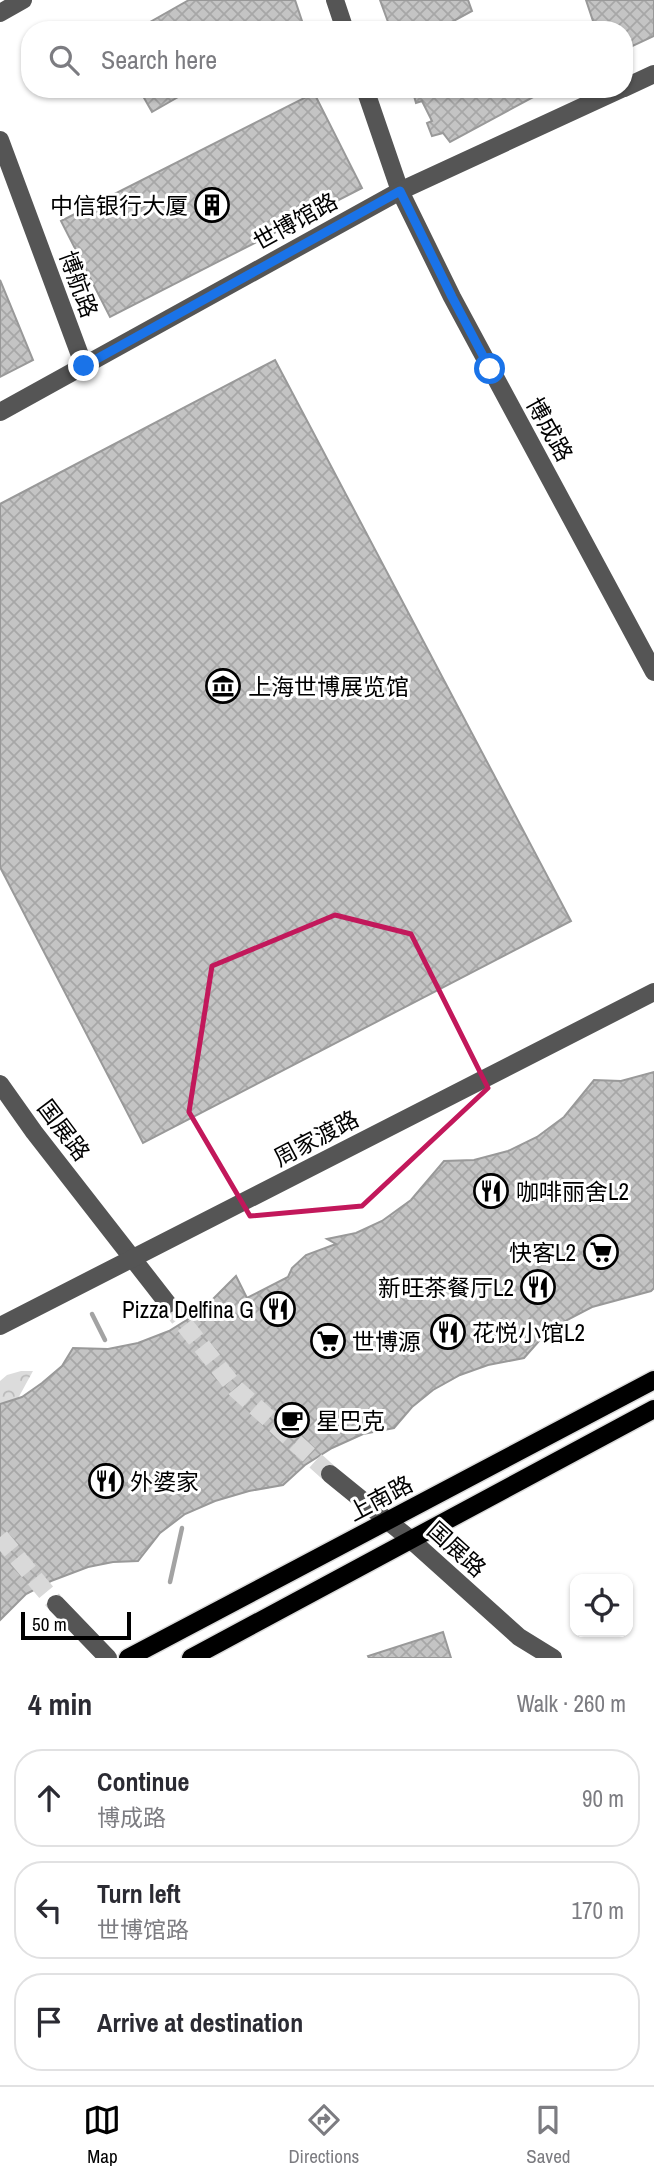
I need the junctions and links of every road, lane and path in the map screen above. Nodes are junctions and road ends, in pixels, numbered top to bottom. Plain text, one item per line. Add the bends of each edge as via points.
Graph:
1 (23, 0) edge
2 (335, 0) edge
3 (0, 13) edge
4 (342, 21) edge
5 (654, 74) edge
6 (633, 84) edge
7 (368, 98) edge
8 (603, 98) edge
9 (0, 141) edge
10 (400, 191) junction
11 (84, 366) junction
12 (0, 412) edge
13 (654, 672) edge
14 (654, 992) edge
15 (0, 1084) edge
16 (130, 1259) junction
17 (167, 1304) tunnel mouth
18 (0, 1326) edge
19 (654, 1380) edge
20 (654, 1409) edge
21 (330, 1474) tunnel mouth
22 (388, 1521) junction
23 (410, 1539) junction
24 (56, 1604) tunnel mouth
25 (108, 1658) edge
26 (128, 1658) edge
27 (191, 1658) edge
28 (553, 1658) edge

1 - 3 street
2 - 4 street
5 - 6 street, 世博馆路
7 - 10 street, 博成路
8 - 10 street, 世博馆路
9 - 11 street, 博航路
10 - 11 street, 世博馆路
10 - 13 street, 博成路 via 458,309
11 - 12 street, 世博馆路
14 - 16 street, 周家渡路
15 - 16 street, 国展路
16 - 17 street, 国展路
16 - 18 street, 周家渡路
19 - 22 main road, 上南路
20 - 23 main road
21 - 22 street, 国展路
22 - 23 street, 国展路
22 - 26 main road, 上南路
23 - 27 main road
23 - 28 street, 国展路 via 519,1637
24 - 25 street

